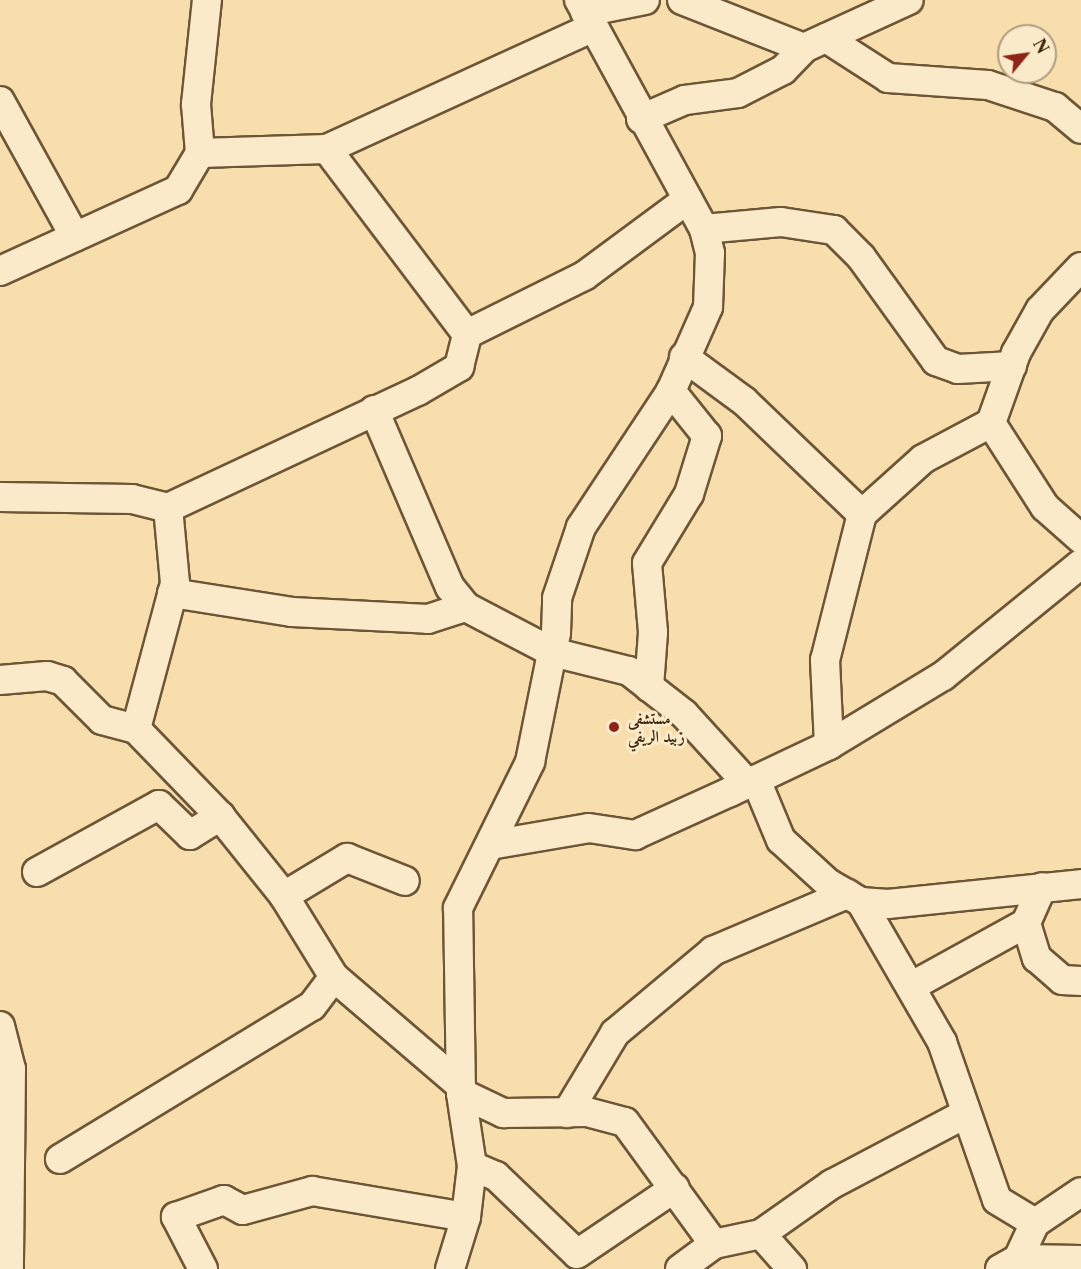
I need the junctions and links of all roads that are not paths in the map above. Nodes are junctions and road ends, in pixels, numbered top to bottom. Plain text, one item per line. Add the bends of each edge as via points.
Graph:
1 (207, 0) edge
2 (645, 0) edge
3 (682, 0) edge
4 (909, 0) edge
5 (586, 13) edge
6 (815, 43) junction
7 (0, 101) edge
8 (641, 119) junction
9 (1081, 129) edge
10 (327, 149) junction
11 (200, 153) junction
12 (688, 199) junction
13 (704, 229) junction
14 (75, 237) junction
15 (1081, 267) edge
16 (0, 271) edge
17 (467, 334) junction
18 (684, 357) junction
19 (1012, 366) junction
20 (671, 391) junction
21 (374, 410) junction
22 (991, 423) junction
23 (0, 497) edge
24 (168, 508) junction
25 (862, 514) junction
26 (1081, 539) edge
27 (1081, 564) edge
28 (172, 593) junction
29 (466, 608) junction
30 (552, 652) junction
31 (0, 680) edge
32 (650, 687) junction
33 (136, 729) junction
34 (829, 745) junction
35 (752, 782) junction
36 (220, 816) junction
37 (490, 844) junction
38 (37, 872) dead end
39 (405, 881) dead end
40 (1081, 884) edge
41 (1042, 887) junction
42 (284, 896) junction
43 (854, 898) junction
44 (1026, 923) junction
45 (334, 977) junction
46 (1081, 981) edge
47 (912, 986) junction
48 (0, 1026) edge
49 (461, 1089) junction
50 (567, 1113) junction
51 (965, 1114) junction
52 (60, 1159) dead end
53 (472, 1166) junction
54 (675, 1188) junction
55 (1081, 1192) edge
56 (466, 1217) junction
57 (1035, 1223) junction
58 (761, 1234) junction
59 (714, 1244) junction
60 (1081, 1260) edge
61 (1009, 1264) edge
62 (9, 1269) edge
63 (203, 1269) edge
64 (450, 1269) edge
65 (681, 1269) edge
66 (792, 1269) edge

1 - 11 street via 196,104
2 - 5 street
3 - 6 street
4 - 6 street
5 - 8 street
5 - 10 street
6 - 8 street via 783,70 738,93 685,100
6 - 9 street via 888,78 988,85 1055,107
7 - 14 street
8 - 12 street
10 - 11 street
10 - 17 street
11 - 14 street via 178,190
12 - 13 street
12 - 17 street via 584,276
13 - 18 street via 710,253 708,307
13 - 19 street via 781,222 834,230 861,257 936,361 958,369
14 - 16 street
15 - 19 street via 1040,310
17 - 21 street via 459,367
18 - 20 street
18 - 25 street via 744,401
19 - 22 street
20 - 30 street via 581,527 557,598
20 - 32 street via 707,436 689,494 647,563 653,632
21 - 24 street
21 - 29 street via 450,587
22 - 25 street via 923,459
22 - 26 street via 1045,507
23 - 24 street via 132,499
24 - 28 street
25 - 34 street via 825,660
27 - 34 street via 943,676
28 - 29 street via 292,612 428,619
28 - 33 street
29 - 30 street
30 - 32 street via 629,671
30 - 37 street via 530,762
31 - 33 street via 47,676 63,681 102,720
32 - 35 street via 684,714
33 - 36 street
34 - 35 street
35 - 37 street via 635,835 590,828
35 - 43 street via 781,840
36 - 38 street via 190,835 159,805
36 - 42 street
37 - 49 street via 458,908
39 - 42 street via 347,858
40 - 41 street
41 - 43 street
41 - 44 street
42 - 45 street
43 - 47 street
43 - 50 street via 713,951 615,1033
44 - 46 street via 1037,958 1062,980
44 - 47 street
45 - 49 street
45 - 52 street via 312,1006
47 - 51 street via 942,1042
48 - 62 street via 11,1069
49 - 50 street via 503,1113
49 - 53 street
50 - 54 street via 587,1112 625,1122
51 - 57 street via 997,1200
51 - 58 street via 832,1184
53 - 54 street via 496,1176 577,1254
53 - 56 street
54 - 59 street
55 - 57 street
56 - 63 street via 312,1191 243,1210 224,1200 176,1217
56 - 64 street
57 - 61 street
58 - 59 street
58 - 66 street
59 - 65 street
60 - 61 street

